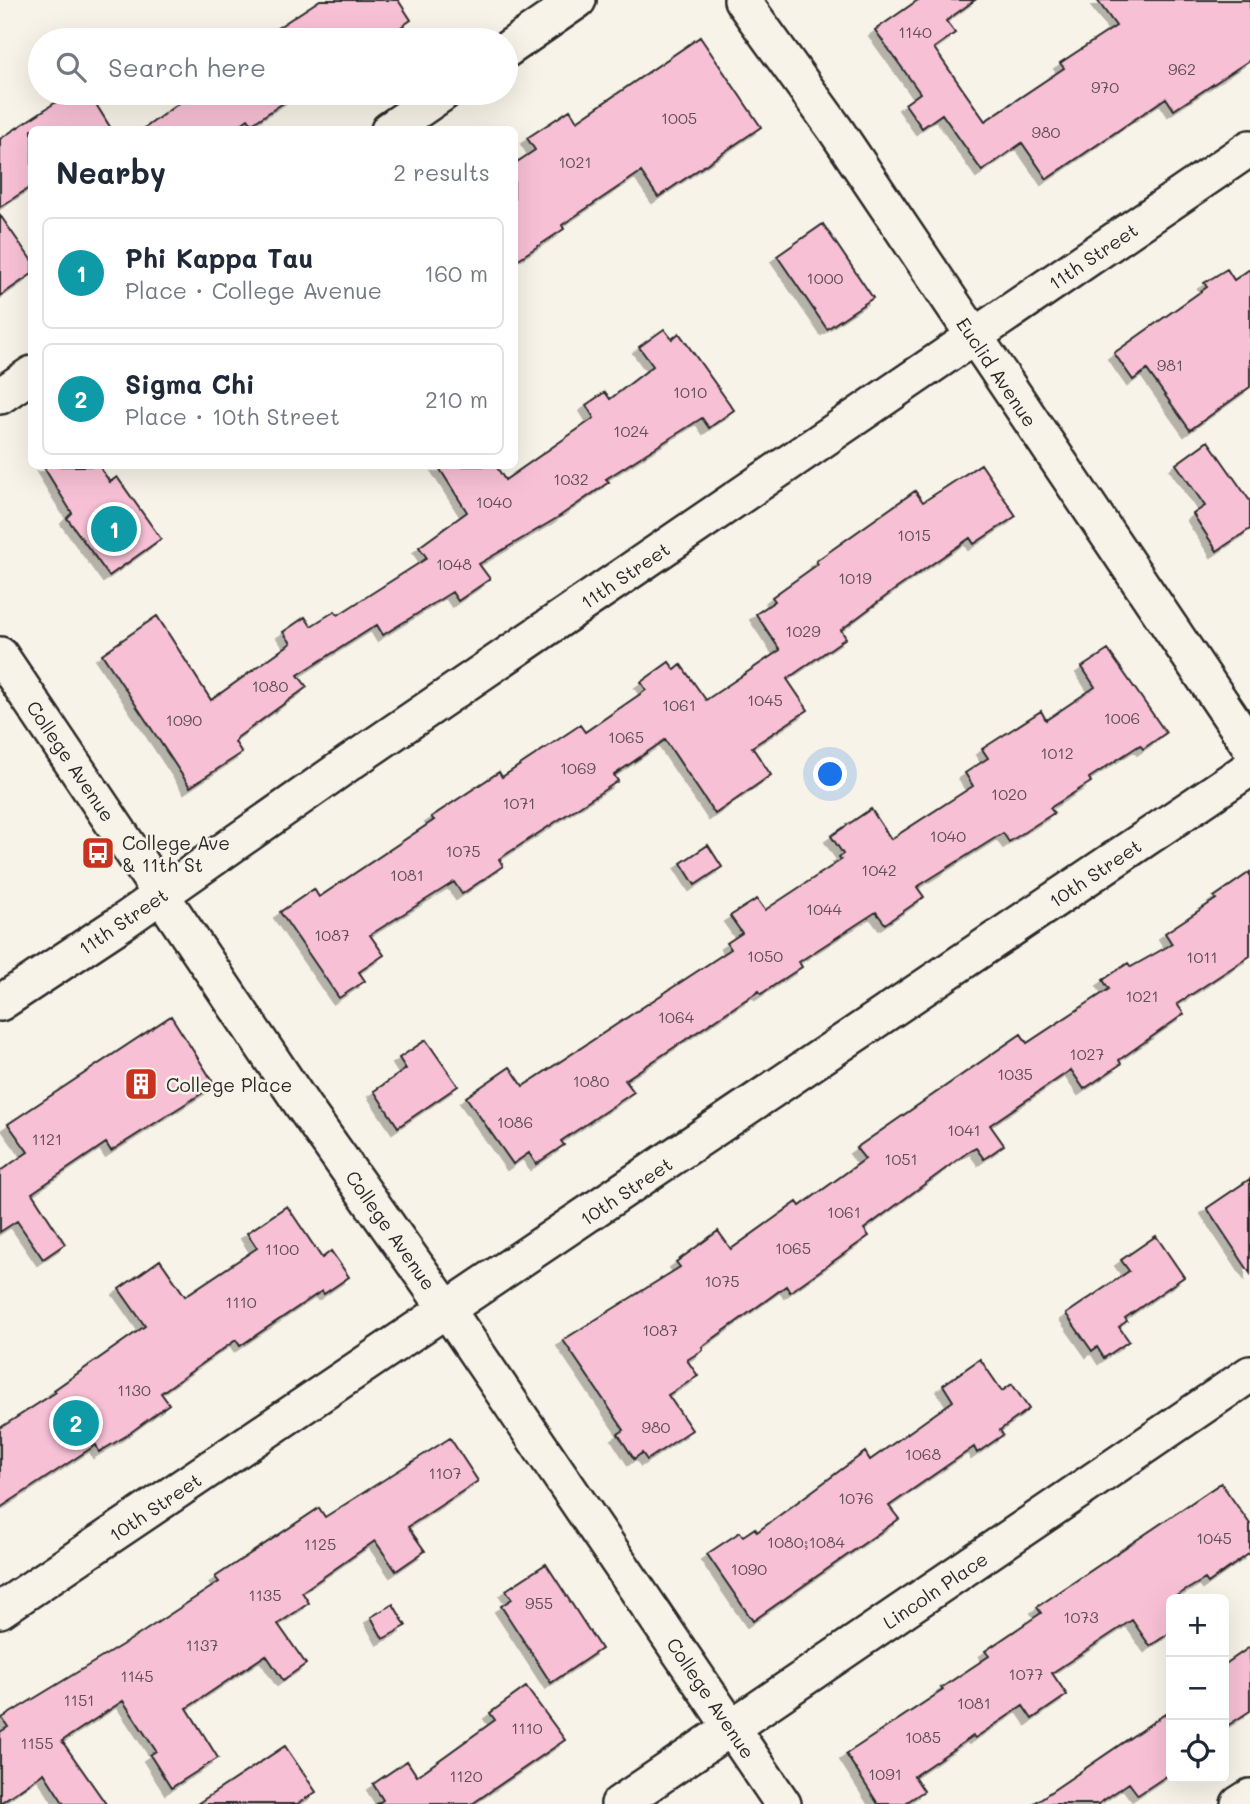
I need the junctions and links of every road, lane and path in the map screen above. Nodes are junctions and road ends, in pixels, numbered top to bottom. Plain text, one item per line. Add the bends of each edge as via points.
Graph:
1 (578, 0) edge
2 (742, 0) edge
3 (518, 42) edge
4 (425, 105) edge
5 (395, 126) edge
6 (1250, 148) edge
7 (973, 338) junction
8 (28, 377) edge
9 (0, 396) edge
10 (0, 655) edge
11 (1250, 746) edge
12 (1250, 768) edge
13 (161, 895) junction
14 (0, 1003) edge
15 (448, 1311) junction
16 (1250, 1374) edge
17 (0, 1611) edge
18 (731, 1728) junction
19 (1250, 1797) edge
20 (619, 1804) edge
21 (783, 1804) edge
22 (1239, 1804) edge

1 - 3 street
2 - 7 street, Euclid Avenue
4 - 5 street
6 - 7 street, 11th Street
7 - 11 street, Euclid Avenue
7 - 13 street, 11th Street
8 - 9 street
10 - 13 street, College Avenue
12 - 15 street, 10th Street
13 - 14 street, 11th Street
13 - 15 street, College Avenue
15 - 17 street, 10th Street
15 - 18 street, College Avenue
16 - 18 street, Lincoln Place
18 - 20 street, Lincoln Place
18 - 21 street, College Avenue
19 - 22 street

